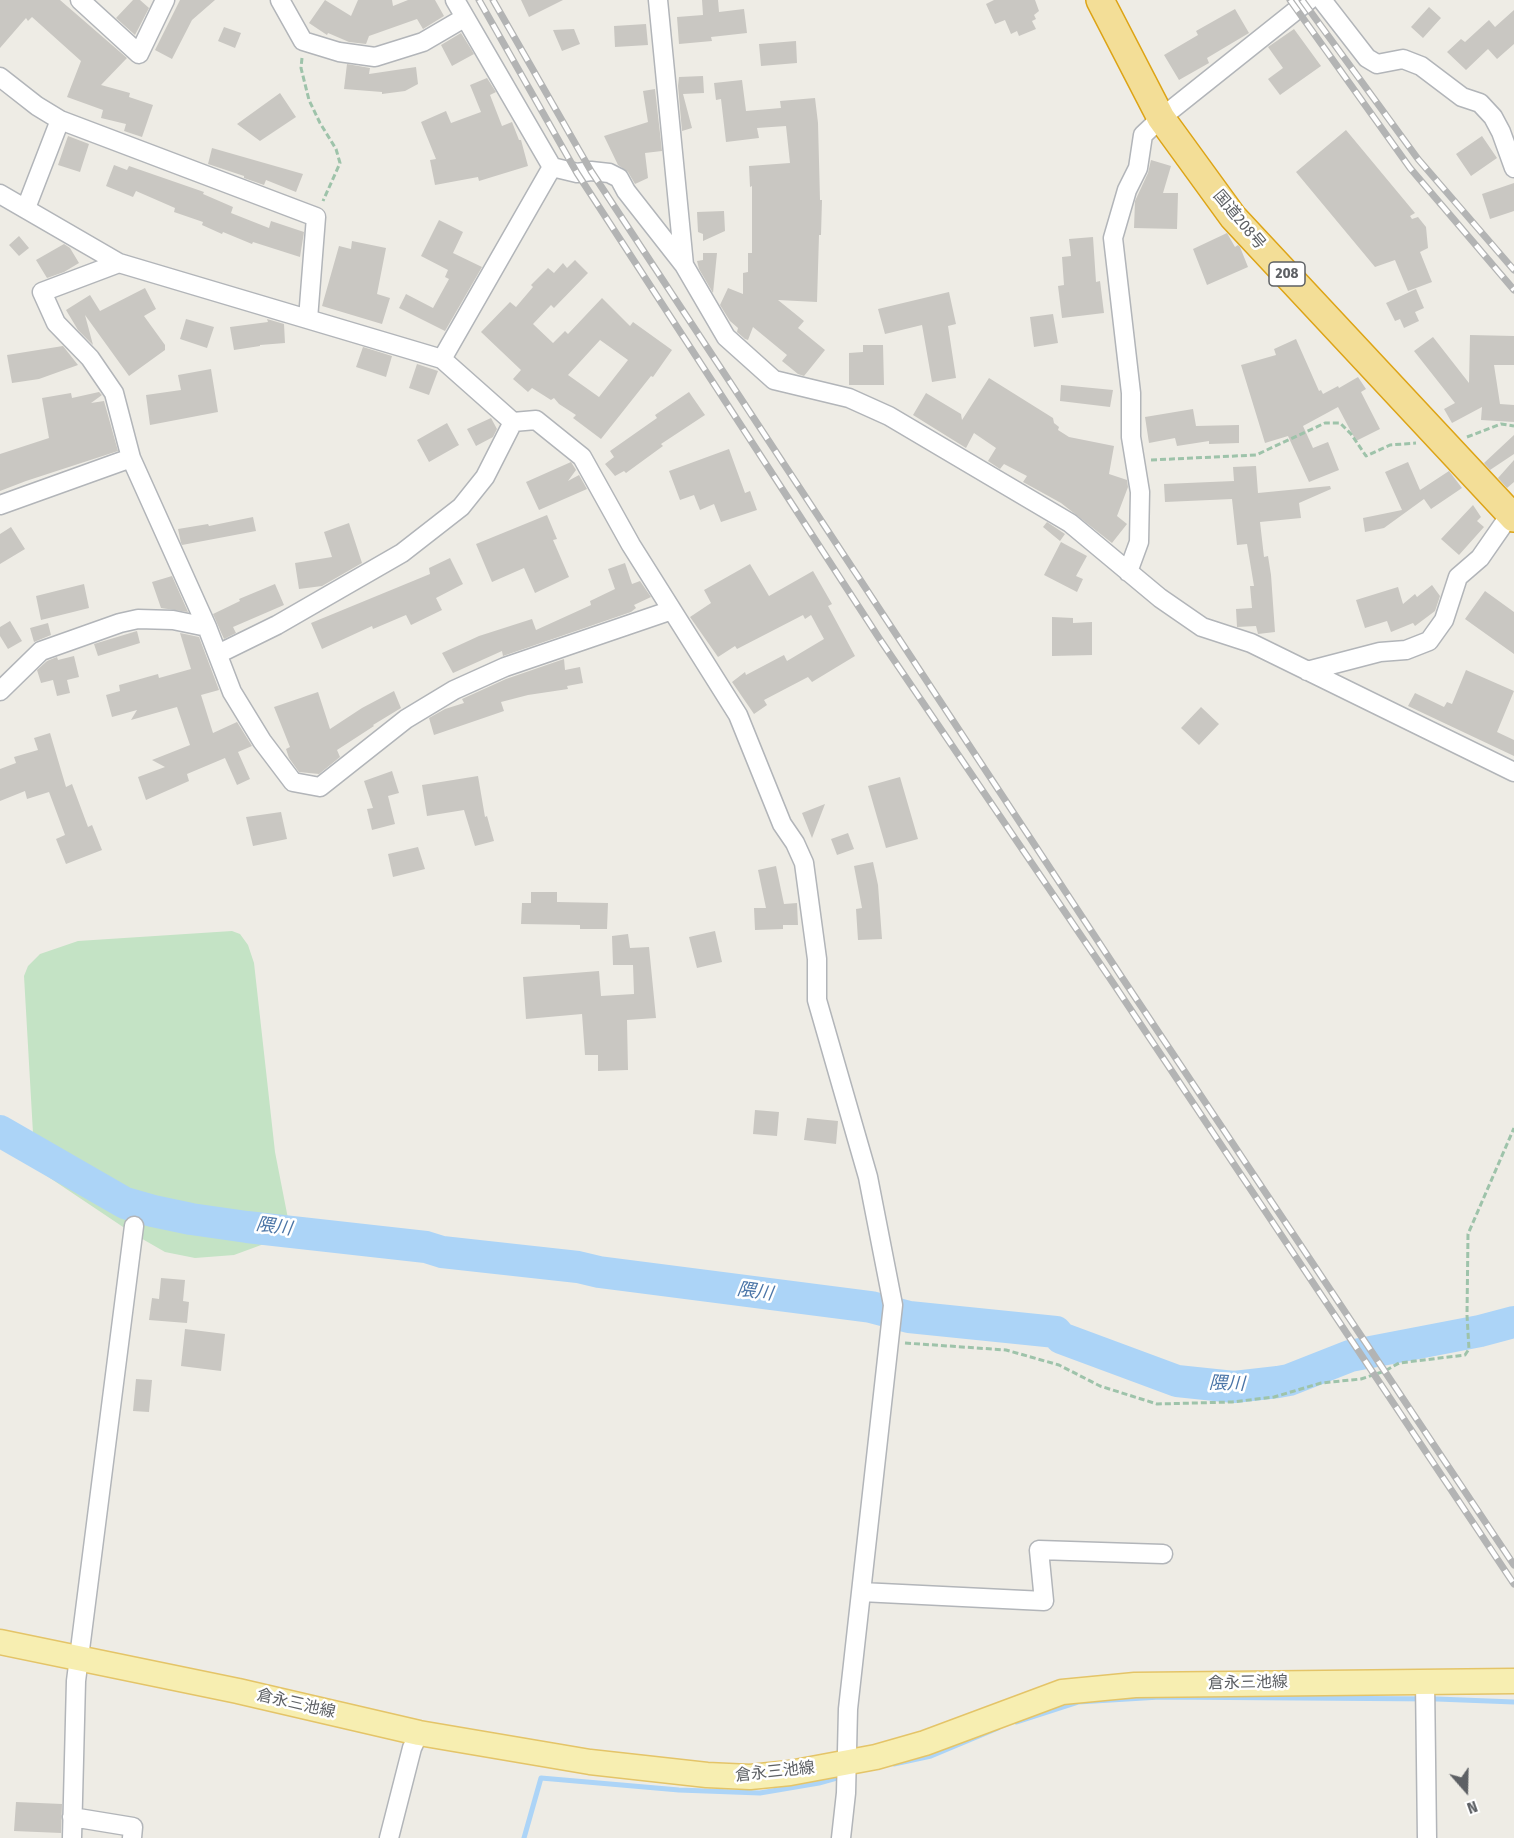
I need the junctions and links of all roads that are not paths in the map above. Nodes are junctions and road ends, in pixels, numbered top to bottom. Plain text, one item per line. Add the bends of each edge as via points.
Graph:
1 (81, 0) edge
2 (165, 0) edge
3 (280, 0) edge
4 (455, 0) edge
5 (658, 0) edge
6 (1100, 0) edge
7 (1308, 0) edge
8 (1322, 0) edge
9 (465, 18) junction
10 (0, 77) edge
11 (1161, 118) junction
12 (60, 120) junction
13 (552, 167) junction
14 (1514, 168) edge
15 (0, 194) edge
16 (27, 208) junction
17 (119, 263) junction
18 (684, 265) junction
19 (308, 319) junction
20 (442, 359) junction
21 (513, 422) junction
22 (131, 458) junction
23 (0, 505) edge
24 (1513, 514) edge
25 (1128, 572) junction
26 (672, 610) junction
27 (207, 627) junction
28 (218, 654) junction
29 (1307, 672) junction
30 (0, 691) edge
31 (1514, 772) edge
32 (134, 1226) dead end
33 (1163, 1554) dead end
34 (861, 1592) junction
35 (0, 1642) edge
36 (79, 1659) junction
37 (1425, 1681) junction
38 (1514, 1681) edge
39 (419, 1733) junction
40 (847, 1762) junction
41 (72, 1817) junction
42 (72, 1838) edge
43 (132, 1838) edge
44 (389, 1838) edge
45 (841, 1838) edge
46 (1427, 1838) edge

1 - 2 street via 139,54
3 - 9 street via 303,41 375,57 423,42
4 - 9 street
5 - 18 street
6 - 11 highway, 国道208号 / 208
7 - 11 street
8 - 14 street via 1366,58 1377,64 1403,59 1421,66 1461,97 1480,104 1501,132
9 - 13 street
10 - 12 street
11 - 24 highway, 国道208号 / 208 via 1233,216
11 - 25 street via 1143,135 1138,168 1113,238 1131,393 1131,437 1140,492 1139,542
12 - 16 street
12 - 19 street via 316,217
13 - 18 street via 609,173 619,178
13 - 20 street
15 - 16 street
16 - 17 street
17 - 19 street
17 - 22 street via 42,292 56,323 90,358 114,393
18 - 25 street via 726,337 774,380 849,398 889,416 1070,523
19 - 20 street
20 - 21 street
21 - 26 street via 536,420 582,457
21 - 28 street via 485,477 461,507 402,553
22 - 23 street
22 - 27 street
24 - 29 street via 1480,558 1458,577 1443,620 1430,641
25 - 29 street via 1202,627 1251,643
26 - 28 street via 505,667 454,690 406,719 320,787 293,782 232,692
26 - 34 street via 738,716 782,824 804,864 817,959 817,1000 868,1177 893,1305
27 - 28 street
27 - 30 street via 138,619 120,623 41,651
29 - 31 street
32 - 36 street
33 - 34 street via 1039,1550 1044,1601
34 - 40 street via 848,1709
35 - 36 main road, 倉永三池線
36 - 39 main road, 倉永三池線 via 238,1690
36 - 41 street
37 - 38 main road, 倉永三池線
37 - 40 main road, 倉永三池線 via 1135,1685 1062,1692 925,1743
37 - 46 street
39 - 40 main road, 倉永三池線 via 590,1762 707,1775 750,1777
39 - 44 street
40 - 45 street
41 - 42 street
41 - 43 street via 134,1827

